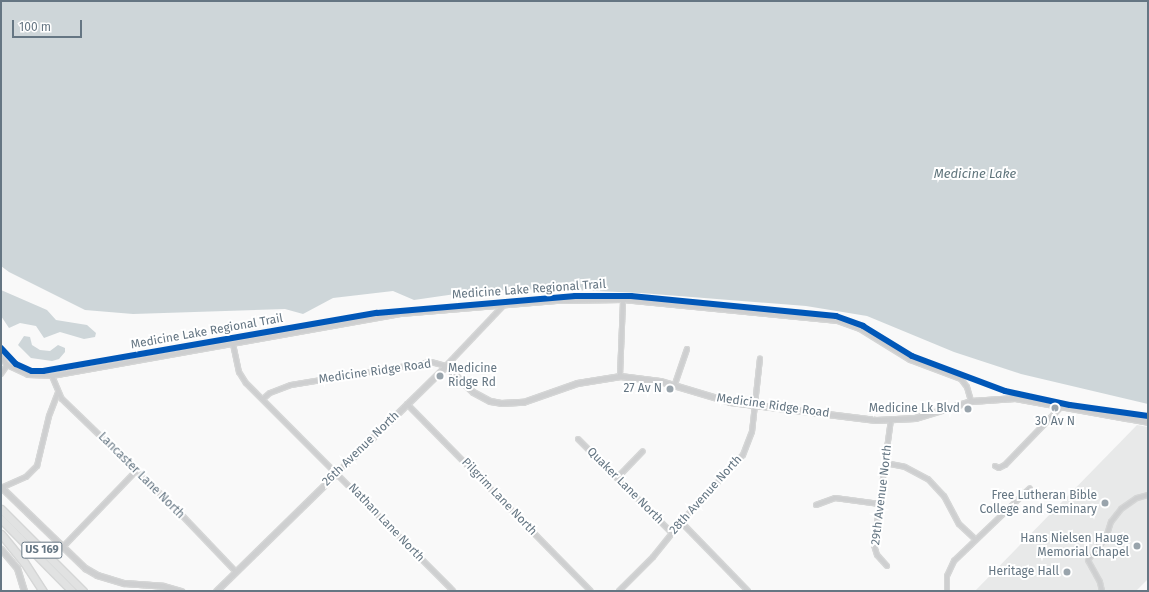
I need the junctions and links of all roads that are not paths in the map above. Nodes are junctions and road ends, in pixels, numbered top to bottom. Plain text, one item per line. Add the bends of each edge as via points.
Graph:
1 (623, 300) junction
2 (503, 306) junction
3 (233, 344) junction
4 (687, 349) dead end
5 (1, 357) edge
6 (760, 358) dead end
7 (7, 365) junction
8 (446, 366) junction
9 (1, 374) edge
10 (52, 376) junction
11 (620, 376) junction
12 (675, 384) junction
13 (58, 393) junction
14 (262, 399) junction
15 (971, 401) junction
16 (407, 404) junction
17 (756, 405) junction
18 (1061, 407) junction
19 (891, 420) junction
20 (1148, 422) edge
21 (578, 439) dead end
22 (643, 451) dead end
23 (885, 464) junction
24 (995, 466) dead end
25 (136, 471) junction
26 (336, 473) junction
27 (617, 478) junction
28 (1, 487) edge
29 (1030, 488) dead end
30 (1148, 495) edge
31 (880, 504) junction
32 (816, 505) dead end
33 (1, 509) edge
34 (1, 519) edge
35 (680, 522) junction
36 (1, 534) edge
37 (672, 534) junction
38 (976, 540) junction
39 (62, 548) junction
40 (1, 549) edge
41 (887, 566) dead end
42 (236, 572) junction
43 (24, 591) edge
44 (43, 591) edge
45 (72, 591) edge
46 (83, 591) edge
47 (181, 591) edge
48 (216, 591) edge
49 (453, 591) edge
50 (591, 591) edge
51 (619, 591) edge
52 (748, 591) edge
53 (947, 591) edge
54 (1102, 591) edge

1 - 2 street
1 - 11 street
1 - 15 street via 838,321 860,329 910,360 960,379 967,386
2 - 3 street via 401,314
2 - 8 street, 26th Avenue North
3 - 10 street
3 - 14 street, Nathan Lane North via 241,375
4 - 12 street
5 - 7 street
6 - 17 street, 28th Avenue North
7 - 9 street
7 - 10 street via 28,375
8 - 11 street, Medicine Ridge Road via 473,392 490,401 501,403 523,402 577,383
8 - 14 street, Medicine Ridge Road via 430,362 291,385
8 - 16 street, 26th Avenue North
10 - 13 street, Lancaster Lane North
11 - 12 street, Medicine Ridge Road
12 - 17 street, Medicine Ridge Road via 710,397
13 - 25 street, Lancaster Lane North
13 - 28 street via 49,416 37,466 26,477
14 - 26 street, Nathan Lane North
15 - 18 street, Medicine Ridge Road via 1015,398
15 - 19 street, Medicine Ridge Road via 915,418
16 - 26 street, 26th Avenue North
16 - 50 street, Pilgrim Lane North
17 - 19 street, Medicine Ridge Road
17 - 35 street, 28th Avenue North via 752,432 743,455
18 - 20 street, Medicine Ridge Road
18 - 24 street via 1005,465 999,468
19 - 23 street, 29th Avenue North
21 - 27 street, Quaker Lane North
22 - 27 street
23 - 31 street, 29th Avenue North
23 - 38 street via 905,467 928,479 944,496 960,524
25 - 39 street
25 - 42 street, Lancaster Lane North
26 - 42 street, 26th Avenue North
26 - 49 street, Nathan Lane North
27 - 37 street, Quaker Lane North
28 - 39 street
29 - 38 street
30 - 54 street via 1137,498 1121,509 1111,522 1106,538 1088,560
31 - 32 street via 835,498
31 - 41 street, 29th Avenue North via 875,550
33 - 46 highway, US 169
34 - 45 highway, US 169
35 - 37 street, 28th Avenue North
35 - 52 street, Quaker Lane North
36 - 44 highway
37 - 51 street, 28th Avenue North
38 - 53 street via 950,568
39 - 47 street via 85,568 104,578
40 - 43 street via 17,568
42 - 48 street, 26th Avenue North

